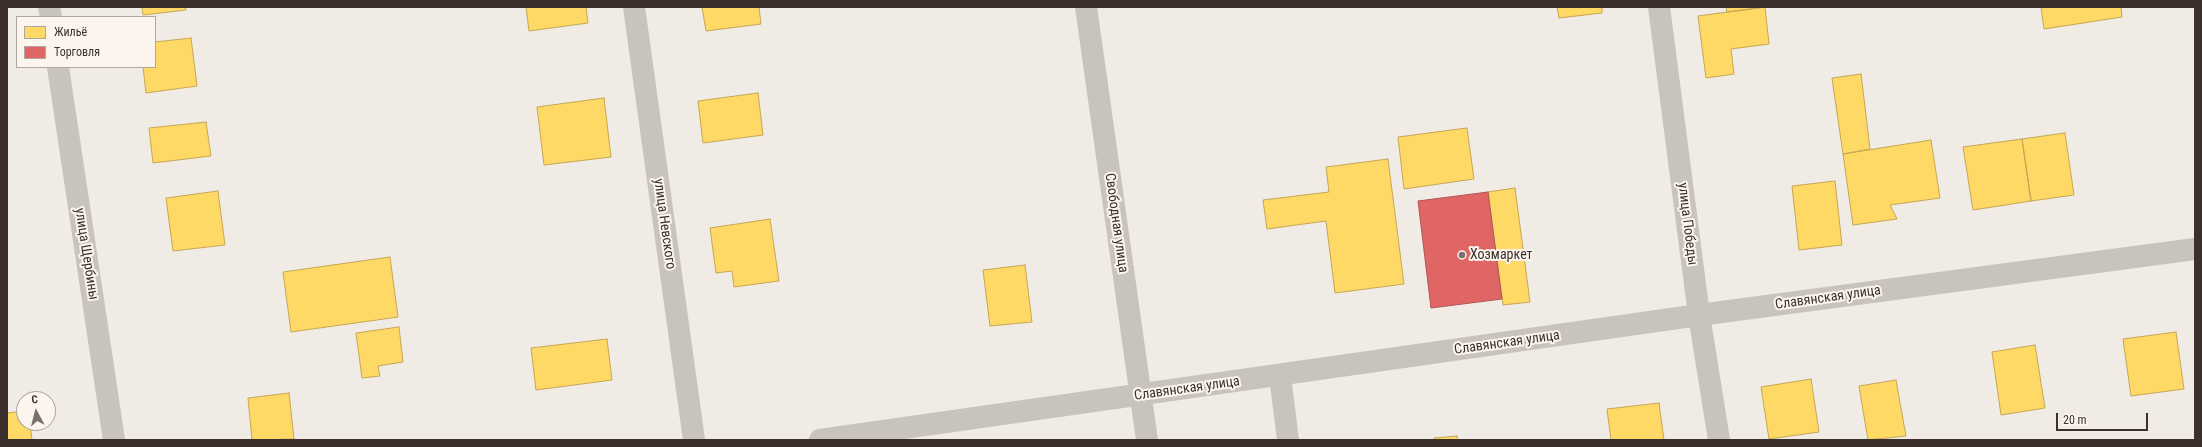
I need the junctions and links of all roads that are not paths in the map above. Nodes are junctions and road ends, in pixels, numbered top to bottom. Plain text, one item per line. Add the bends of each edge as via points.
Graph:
1 (634, 7) edge
2 (1086, 7) edge
3 (1659, 7) edge
4 (58, 68) edge
5 (2195, 249) edge
6 (1699, 315) junction
7 (1280, 376) junction
8 (1140, 395) junction
9 (114, 440) edge
10 (694, 440) edge
11 (820, 440) edge
12 (1146, 440) edge
13 (1288, 440) edge
14 (1719, 440) edge

1 - 10 street, улица Невского
2 - 8 street, Свободная улица
3 - 6 street, улица Победы
4 - 9 street, улица Щербины
5 - 6 street, Славянская улица
6 - 7 street, Славянская улица
6 - 14 street, улица Победы
7 - 8 street, Славянская улица
7 - 13 street
8 - 11 street, Славянская улица
8 - 12 street, Свободная улица

